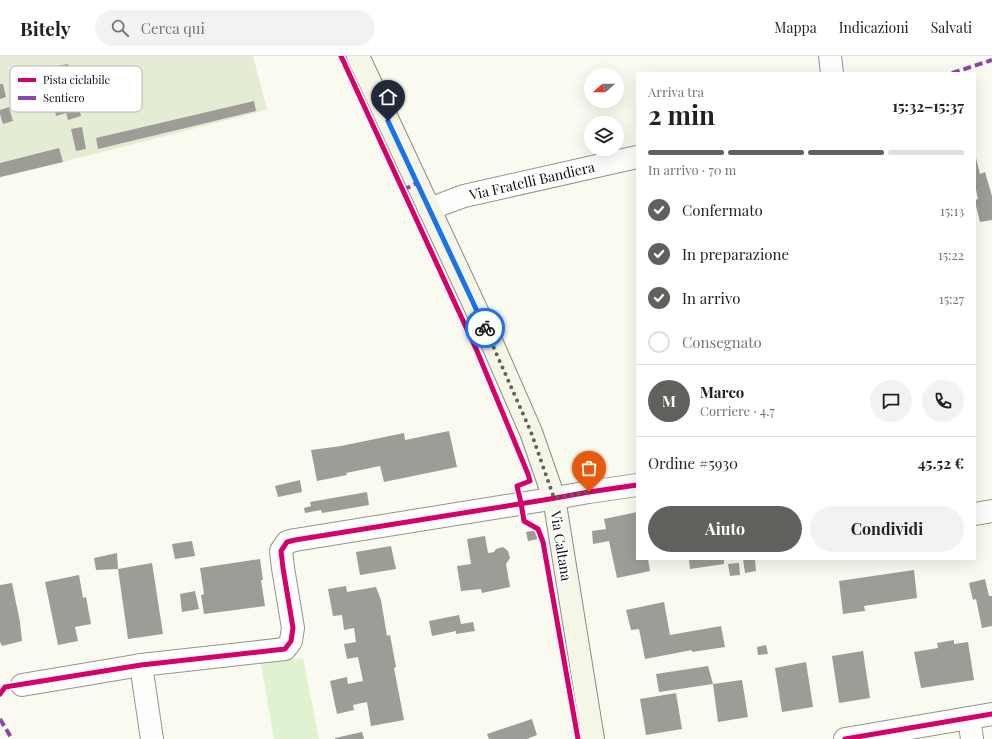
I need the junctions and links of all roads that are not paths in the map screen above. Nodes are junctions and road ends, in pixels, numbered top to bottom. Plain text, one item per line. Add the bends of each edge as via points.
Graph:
1 (358, 56) edge
2 (830, 56) edge
3 (832, 72) edge
4 (636, 157) edge
5 (429, 209) junction
6 (636, 485) edge
7 (554, 498) junction
8 (992, 511) edge
9 (976, 514) edge
10 (141, 665) junction
11 (22, 685) dead end
12 (992, 714) edge
13 (969, 718) junction
14 (152, 739) edge
15 (593, 739) edge
16 (845, 739) edge
17 (972, 739) edge

1 - 5 main road, Via Caltana
2 - 3 street
4 - 5 street, Via Fratelli Bandiera via 464,196
5 - 7 main road, Via Caltana via 531,432
6 - 7 street
7 - 10 street via 287,542 281,551 282,568 293,628 291,641 285,649
7 - 15 main road, Via Caltana
8 - 9 street
10 - 11 street
10 - 14 street
12 - 13 street
13 - 16 street
13 - 17 street

